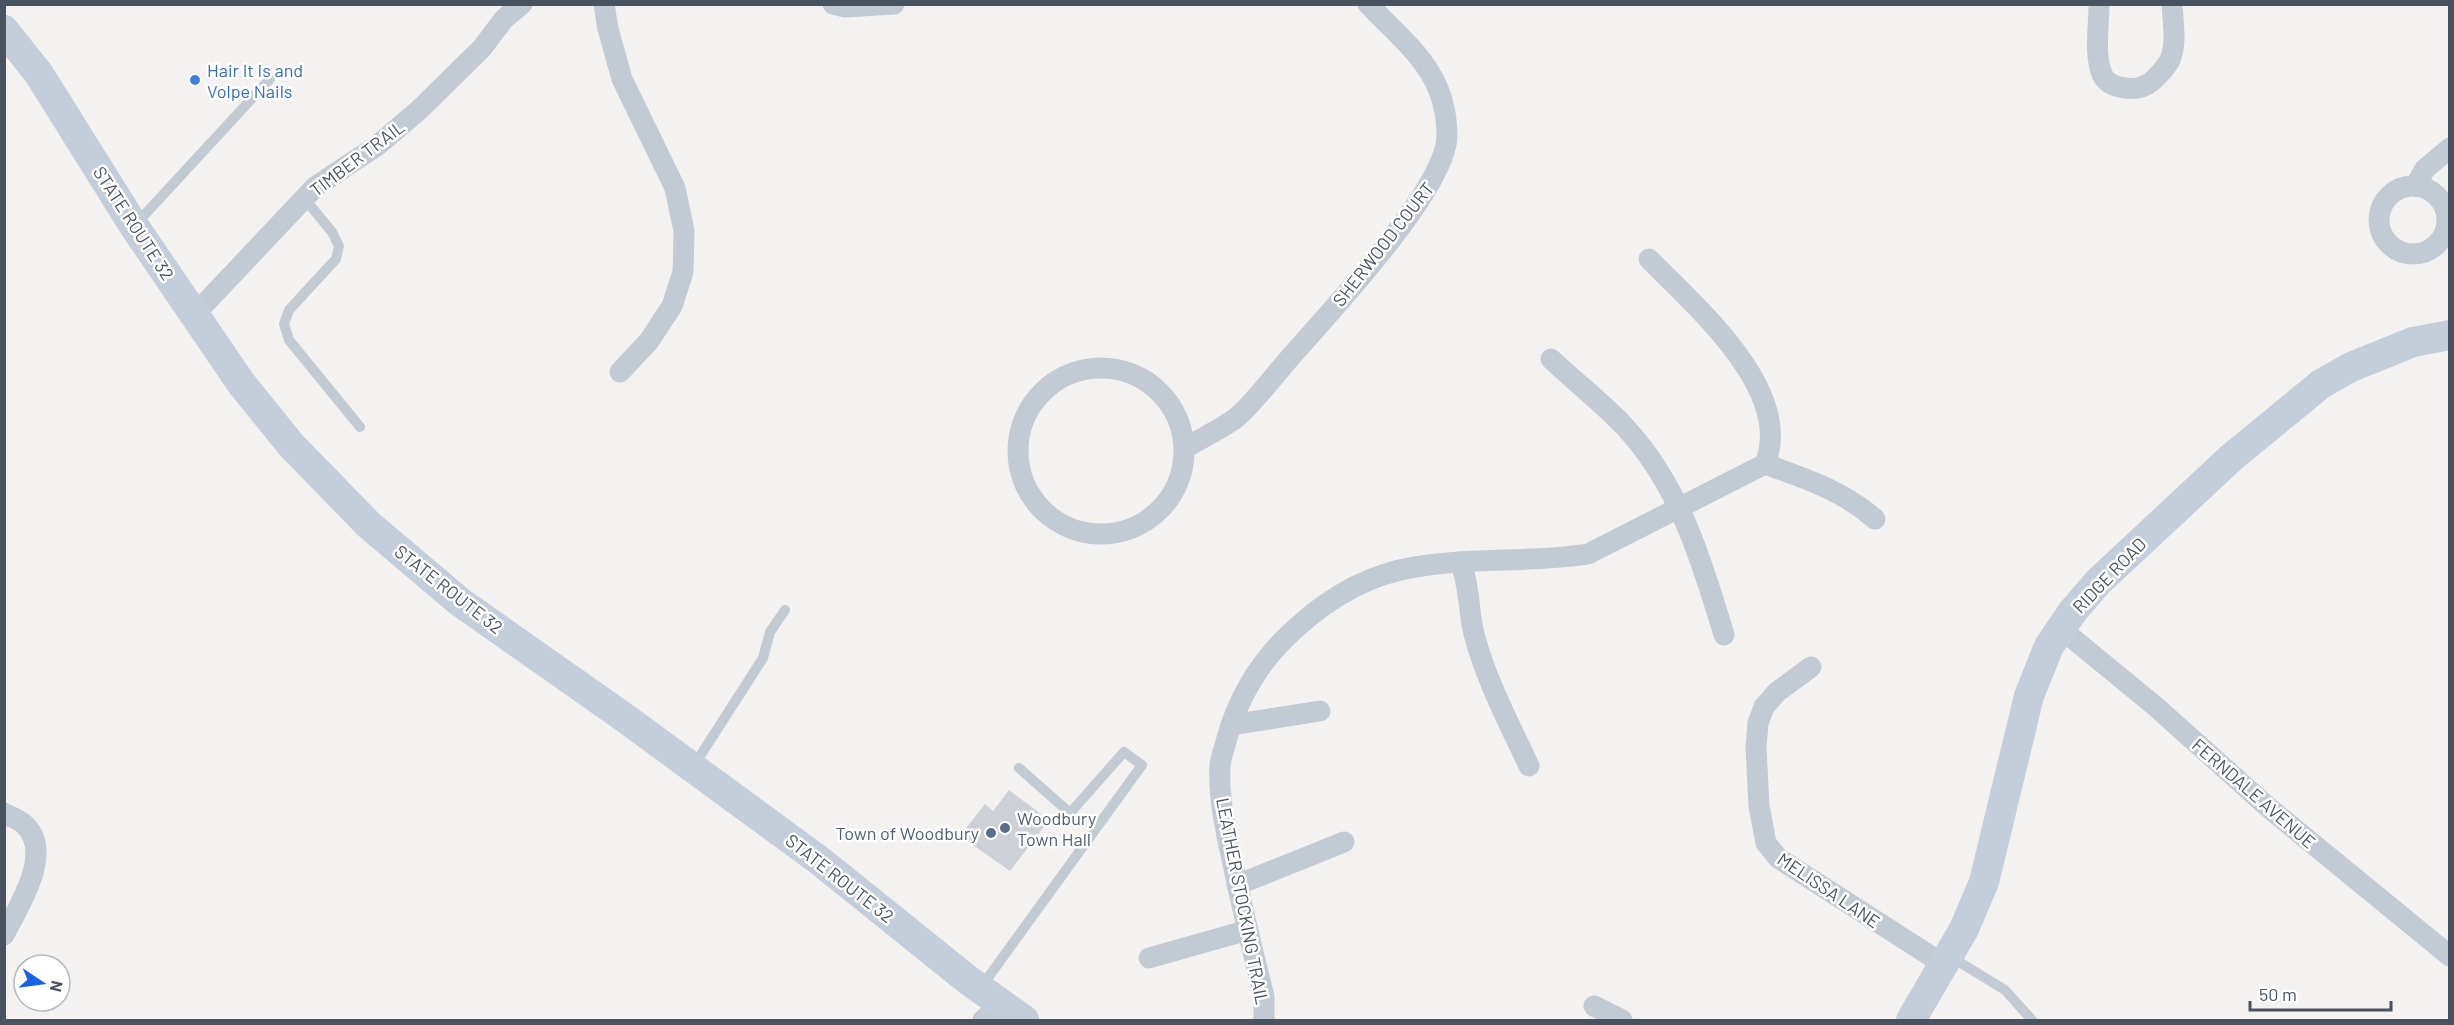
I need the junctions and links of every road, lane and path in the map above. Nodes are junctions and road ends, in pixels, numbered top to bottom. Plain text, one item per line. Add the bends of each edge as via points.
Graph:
1 (522, 4) edge
2 (604, 4) edge
3 (834, 4) edge
4 (894, 4) edge
5 (1368, 4) edge
6 (2100, 4) edge
7 (2172, 4) edge
8 (4, 30) edge
9 (270, 78) dead end
10 (2450, 148) edge
11 (2415, 186) dead end
12 (304, 198) junction
13 (134, 225) junction
14 (1649, 259) dead end
15 (195, 314) junction
16 (2450, 335) edge
17 (1551, 359) dead end
18 (620, 372) dead end
19 (360, 427) dead end
20 (1185, 448) junction
21 (1765, 464) junction
22 (1680, 509) junction
23 (1875, 519) dead end
24 (1460, 562) junction
25 (786, 610) dead end
26 (2061, 628) junction
27 (1724, 636) dead end
28 (1811, 667) dead end
29 (1320, 711) dead end
30 (1231, 725) junction
31 (1529, 766) dead end
32 (692, 767) junction
33 (1019, 768) dead end
34 (4, 813) edge
35 (1344, 842) dead end
36 (1237, 885) junction
37 (1248, 930) junction
38 (4, 935) edge
39 (2450, 956) edge
40 (1149, 958) dead end
41 (1945, 960) junction
42 (1594, 1006) dead end
43 (997, 1009) edge
44 (1264, 1020) edge
45 (1622, 1020) edge
46 (1911, 1020) edge
47 (2032, 1020) edge

1 - 12 street, TIMBER TRAIL via 419,110 378,146
2 - 18 street via 622,79 675,188 684,231 683,272 672,306
3 - 4 street
5 - 20 street, SHERWOOD COURT via 1413,48 1437,81 1447,136 1438,170 1346,294 1237,417
6 - 7 street via 2097,58 2109,83 2124,88 2149,84 2169,62 2174,43
8 - 13 main road, STATE ROUTE 32 via 39,75
9 - 13 lane
10 - 11 street via 2425,169
12 - 15 street, TIMBER TRAIL
12 - 19 lane via 339,246 336,259 289,310 284,324 289,340
13 - 15 main road, STATE ROUTE 32
14 - 21 street via 1716,328 1751,375 1770,424 1771,450
15 - 32 main road, STATE ROUTE 32 via 241,383 291,445 369,525 460,602
16 - 26 main road, RIDGE ROAD via 2414,342 2351,367 2321,384 2232,457 2107,574
17 - 22 street via 1625,428 1656,467
20 - 20 street via 1182,476 1169,501 1149,521 1123,533 1095,535 1067,528 1044,513 1027,490 1018,464 1019,437 1028,411 1059,380 1093,368 1120,369 1145,380 1166,398 1179,421
21 - 22 street, LEATHER STOCKING TRAIL
21 - 23 street via 1833,490 1856,502
22 - 24 street, LEATHER STOCKING TRAIL via 1588,554
22 - 27 street via 1700,555
24 - 30 street, LEATHER STOCKING TRAIL via 1414,567 1370,580 1318,608 1275,646 1244,692
24 - 31 street via 1466,575 1474,634
25 - 32 lane via 770,632 763,658
26 - 39 street, FERNDALE AVENUE via 2156,706 2269,808
26 - 41 main road, RIDGE ROAD via 2049,646 2029,696 1984,882 1964,929
28 - 41 street, MELISSA LANE via 1777,692 1764,707 1758,723 1759,806 1766,843 1778,858
29 - 30 street
30 - 36 street, LEATHER STOCKING TRAIL via 1220,764 1226,832
32 - 43 main road, STATE ROUTE 32 via 820,861
33 - 43 lane via 1070,813 1124,752 1142,765
34 - 38 street via 24,823 36,850 34,874
35 - 36 street
36 - 37 street, LEATHER STOCKING TRAIL
37 - 40 street
37 - 44 street, LEATHER STOCKING TRAIL via 1264,997
41 - 46 main road, RIDGE ROAD
41 - 47 lane via 2005,990
42 - 45 street

